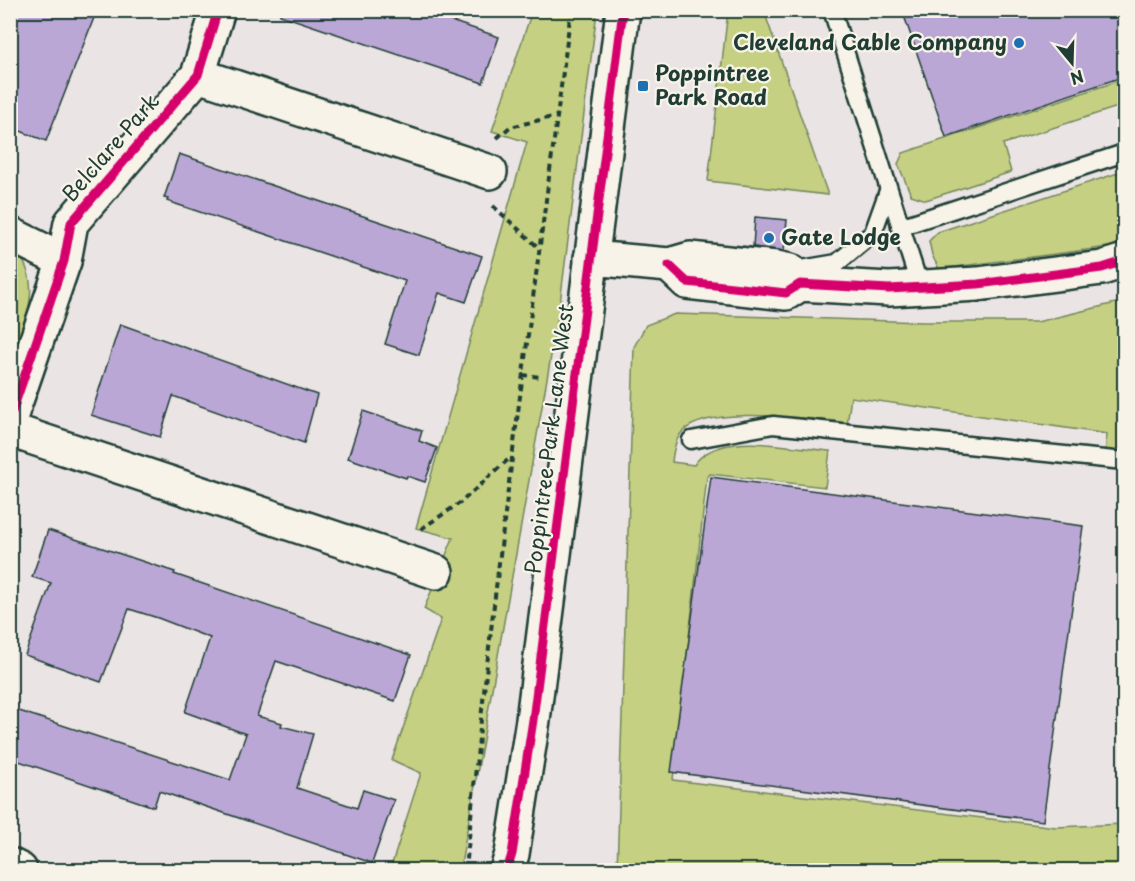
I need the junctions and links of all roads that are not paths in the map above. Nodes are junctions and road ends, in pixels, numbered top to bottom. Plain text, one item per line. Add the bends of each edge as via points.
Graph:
1 (218, 10) edge
2 (623, 10) edge
3 (832, 10) edge
4 (198, 75) junction
5 (1125, 153) edge
6 (479, 168) road end
7 (888, 191) junction
8 (900, 227) junction
9 (10, 234) edge
10 (591, 258) junction
11 (64, 261) junction
12 (1125, 261) edge
13 (795, 278) junction
14 (920, 287) junction
15 (10, 418) edge
16 (10, 430) edge
17 (691, 440) dead end
18 (1125, 461) edge
19 (436, 572) dead end
20 (10, 865) edge
21 (20, 870) edge
22 (507, 870) edge

1 - 4 street, Belclare Park
2 - 10 street, Poppintree Park Lane West
3 - 7 lane
4 - 6 street
4 - 11 street, Belclare Park via 71,223
5 - 8 lane
7 - 8 lane
7 - 13 lane via 873,233 837,263
8 - 14 lane
9 - 11 street
10 - 13 street via 669,265 687,282 786,293
10 - 22 street, Poppintree Park Lane West via 533,720
11 - 15 street, Belclare Park
12 - 14 street via 1102,268
13 - 14 street via 889,289
16 - 19 street
17 - 18 lane via 773,425
20 - 21 street

